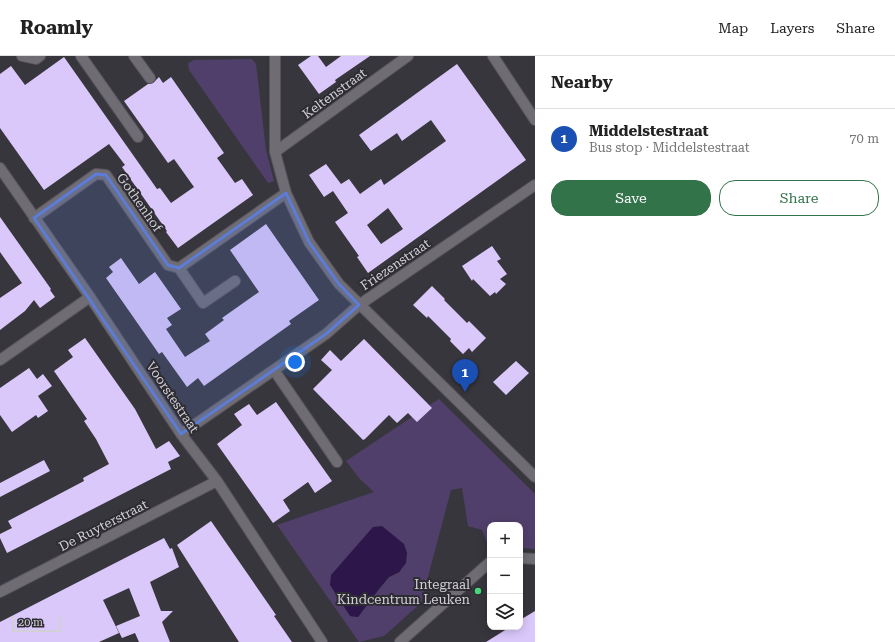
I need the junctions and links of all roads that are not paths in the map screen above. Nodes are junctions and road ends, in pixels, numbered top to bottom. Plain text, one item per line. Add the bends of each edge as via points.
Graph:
1 (22, 56) edge
2 (40, 56) edge
3 (81, 56) edge
4 (134, 56) edge
5 (275, 56) edge
6 (408, 56) edge
7 (493, 56) edge
8 (150, 78) dead end
9 (535, 120) edge
10 (138, 137) dead end
11 (274, 152) junction
12 (2, 175) edge
13 (535, 185) edge
14 (286, 193) junction
15 (34, 218) junction
16 (179, 268) junction
17 (235, 281) dead end
18 (90, 297) junction
19 (359, 304) junction
20 (0, 360) edge
21 (274, 370) junction
22 (181, 434) junction
23 (337, 462) dead end
24 (535, 477) edge
25 (217, 481) junction
26 (523, 558) edge
27 (535, 559) edge
28 (487, 565) edge
29 (0, 592) edge
30 (322, 642) edge
31 (400, 642) edge

1 - 2 street via 36,59
3 - 10 street
4 - 8 street
5 - 11 street
6 - 11 street, Keltenstraat
7 - 9 street
11 - 14 street
12 - 15 street, Voorstestraat
13 - 19 street, Friezenstraat
14 - 16 street
14 - 19 street via 309,242 339,284
15 - 16 street, Gothenhof via 96,174 106,175 168,265
15 - 18 street, Voorstestraat
16 - 17 street, Gothenhof via 203,303
18 - 20 street
18 - 22 street, Voorstestraat
19 - 21 street, Friezenstraat via 326,334
19 - 24 street
21 - 22 street, Friezenstraat
21 - 23 street
22 - 25 street, Voorstestraat
25 - 29 street, De Ruyterstraat
25 - 30 street, Voorstestraat
26 - 27 street
28 - 31 street

